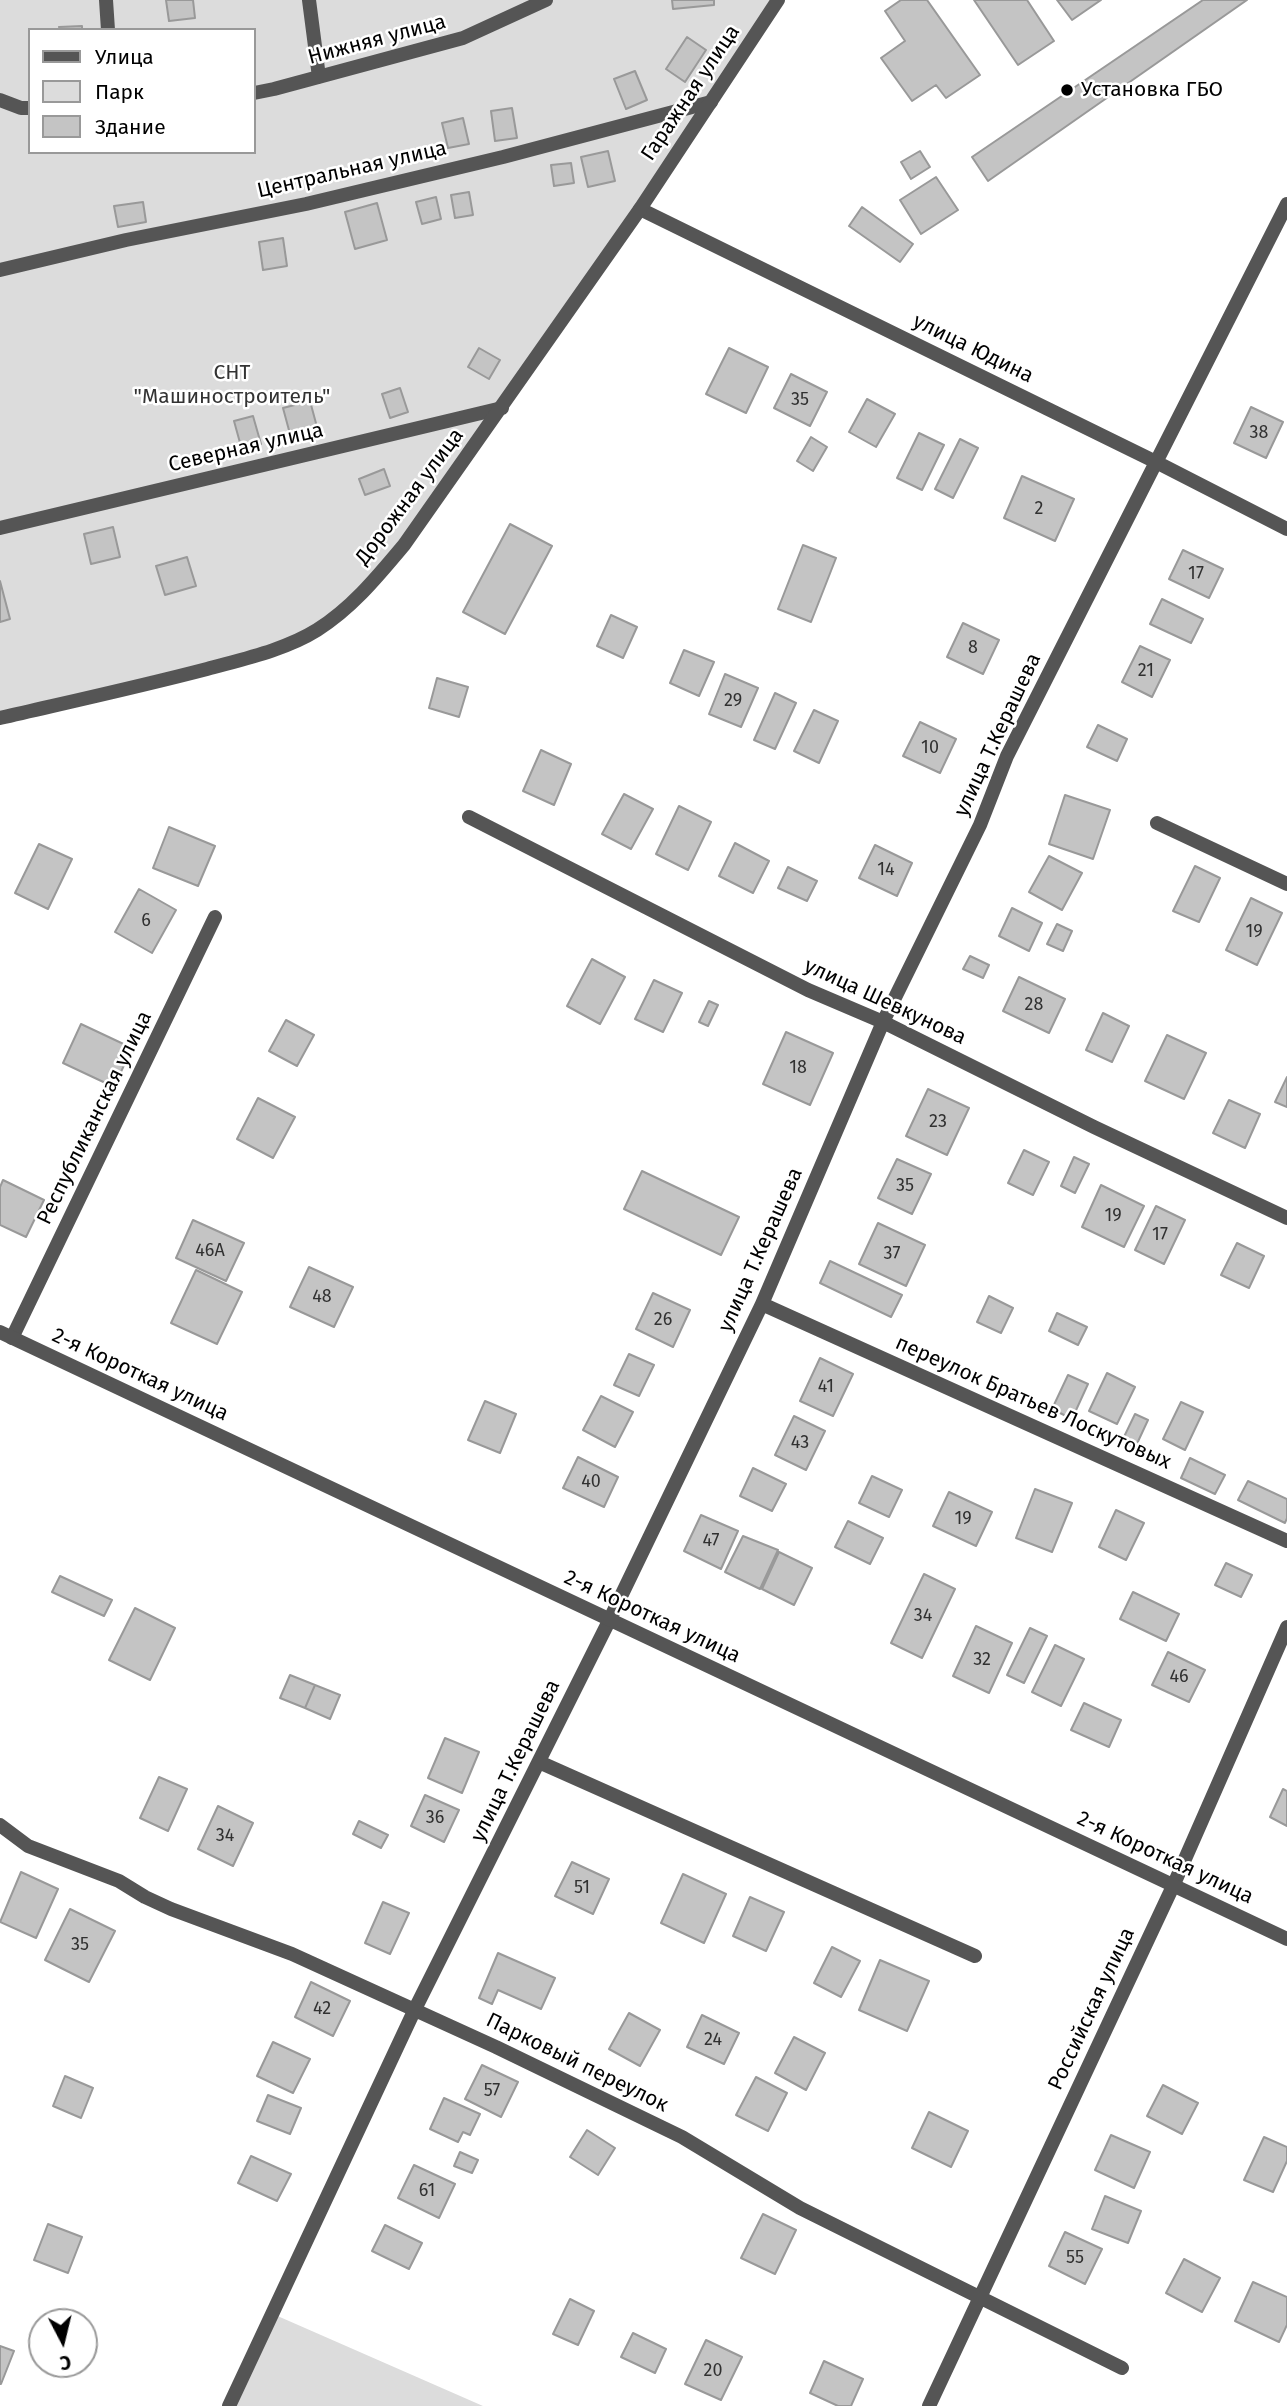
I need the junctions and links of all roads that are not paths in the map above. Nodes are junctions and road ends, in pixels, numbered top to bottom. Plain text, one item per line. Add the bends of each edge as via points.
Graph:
1 (106, 0) edge
2 (309, 0) edge
3 (546, 0) edge
4 (778, 0) edge
5 (108, 28) edge
6 (319, 77) junction
7 (256, 93) edge
8 (0, 100) edge
9 (711, 102) junction
10 (28, 108) edge
11 (1287, 204) edge
12 (639, 209) junction
13 (0, 270) edge
14 (502, 408) junction
15 (1156, 462) junction
16 (0, 528) edge
17 (1287, 528) edge
18 (0, 718) edge
19 (469, 817) dead end
20 (1157, 824) dead end
21 (1287, 884) edge
22 (215, 917) dead end
23 (883, 1022) junction
24 (1287, 1218) edge
25 (762, 1304) junction
26 (6, 1335) edge
27 (1287, 1541) edge
28 (609, 1621) junction
29 (1287, 1627) edge
30 (539, 1762) junction
31 (0, 1825) edge
32 (1174, 1884) junction
33 (1287, 1939) edge
34 (975, 1956) dead end
35 (415, 2009) junction
36 (980, 2297) junction
37 (1122, 2368) dead end
38 (229, 2406) edge
39 (929, 2406) edge

1 - 5 street
2 - 6 street
3 - 6 street, Нижняя улица via 463,38
4 - 9 street, Гаражная улица
6 - 7 street, Нижняя улица
8 - 10 street
9 - 12 street, Гаражная улица
9 - 13 street, Центральная улица via 306,204
11 - 15 street, улица Т.Керашева
12 - 14 street, Дорожная улица
12 - 15 street, улица Юдина
14 - 16 street, Северная улица
14 - 18 street, Дорожная улица via 371,585 317,630 244,659
15 - 17 street, улица Юдина
15 - 23 street, улица Т.Керашева via 1007,756 980,825
19 - 23 street, улица Шевкунова via 808,990
20 - 21 street
22 - 26 street, Республиканская улица
23 - 24 street, улица Шевкунова
23 - 25 street, улица Т.Керашева
25 - 27 street, переулок Братьев Лоскутовых
25 - 28 street, улица Т.Керашева
26 - 28 street, 2-я Короткая улица
28 - 30 street, улица Т.Керашева
28 - 32 street, 2-я Короткая улица
29 - 32 street, Российская улица
30 - 34 street
30 - 35 street, улица Т.Керашева
31 - 35 street, Парковый переулок via 28,1846
32 - 33 street, 2-я Короткая улица
32 - 36 street, Российская улица
35 - 36 street, Парковый переулок via 682,2137 800,2208
35 - 38 street, улица Т.Керашева
36 - 37 street, Парковый переулок
36 - 39 street, Российская улица

